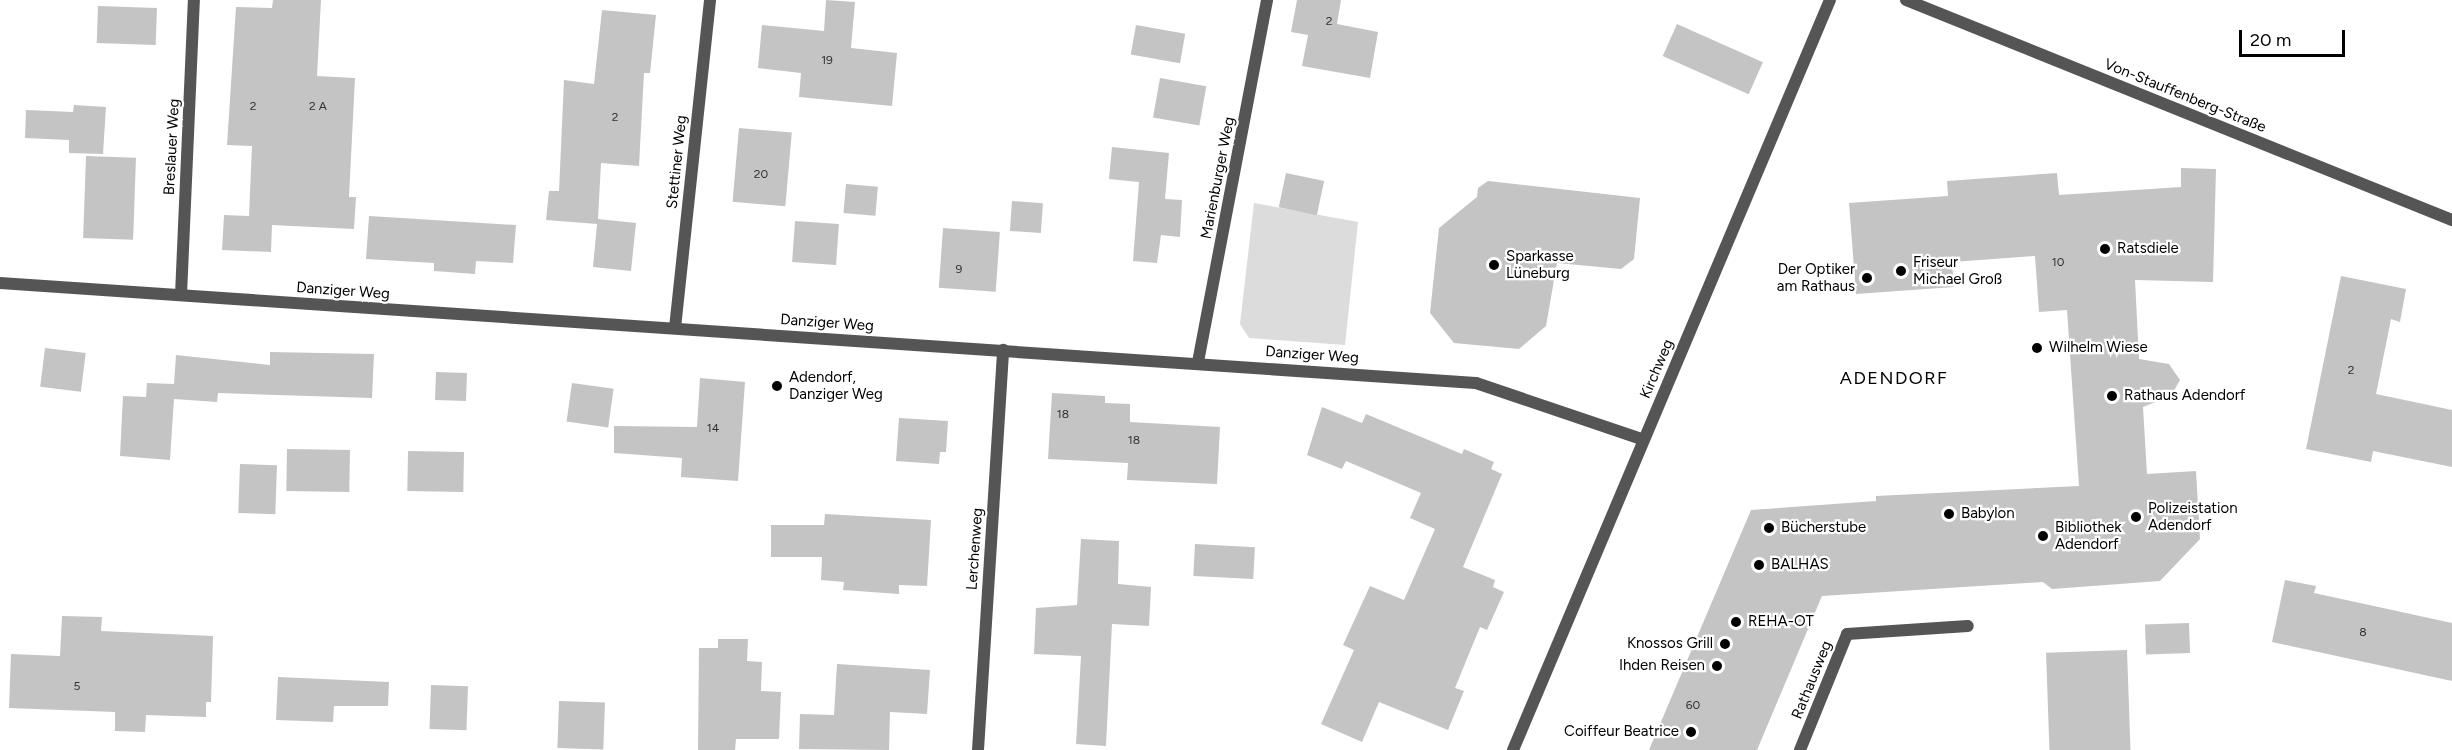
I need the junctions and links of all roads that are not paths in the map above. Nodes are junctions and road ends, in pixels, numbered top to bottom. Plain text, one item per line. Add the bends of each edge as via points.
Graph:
1 (194, 0) edge
2 (710, 0) edge
3 (1267, 0) edge
4 (1830, 0) edge
5 (1906, 0) edge
6 (2452, 220) edge
7 (0, 283) edge
8 (181, 295) junction
9 (675, 328) junction
10 (1003, 350) junction
11 (1198, 362) junction
12 (1644, 440) junction
13 (1968, 626) dead end
14 (978, 750) edge
15 (1513, 750) edge
16 (1800, 750) edge

1 - 8 street, Breslauer Weg
2 - 9 street, Stettiner Weg
3 - 11 street, Marienburger Weg
4 - 12 street, Kirchweg
5 - 6 street, Von-Stauffenberg-Straße
7 - 8 street, Danziger Weg
8 - 9 street, Danziger Weg
9 - 10 street, Danziger Weg
10 - 11 street, Danziger Weg
10 - 14 street, Lerchenweg
11 - 12 street, Danziger Weg via 1476,383
12 - 15 street, Kirchweg
13 - 16 street, Rathausweg via 1847,633

